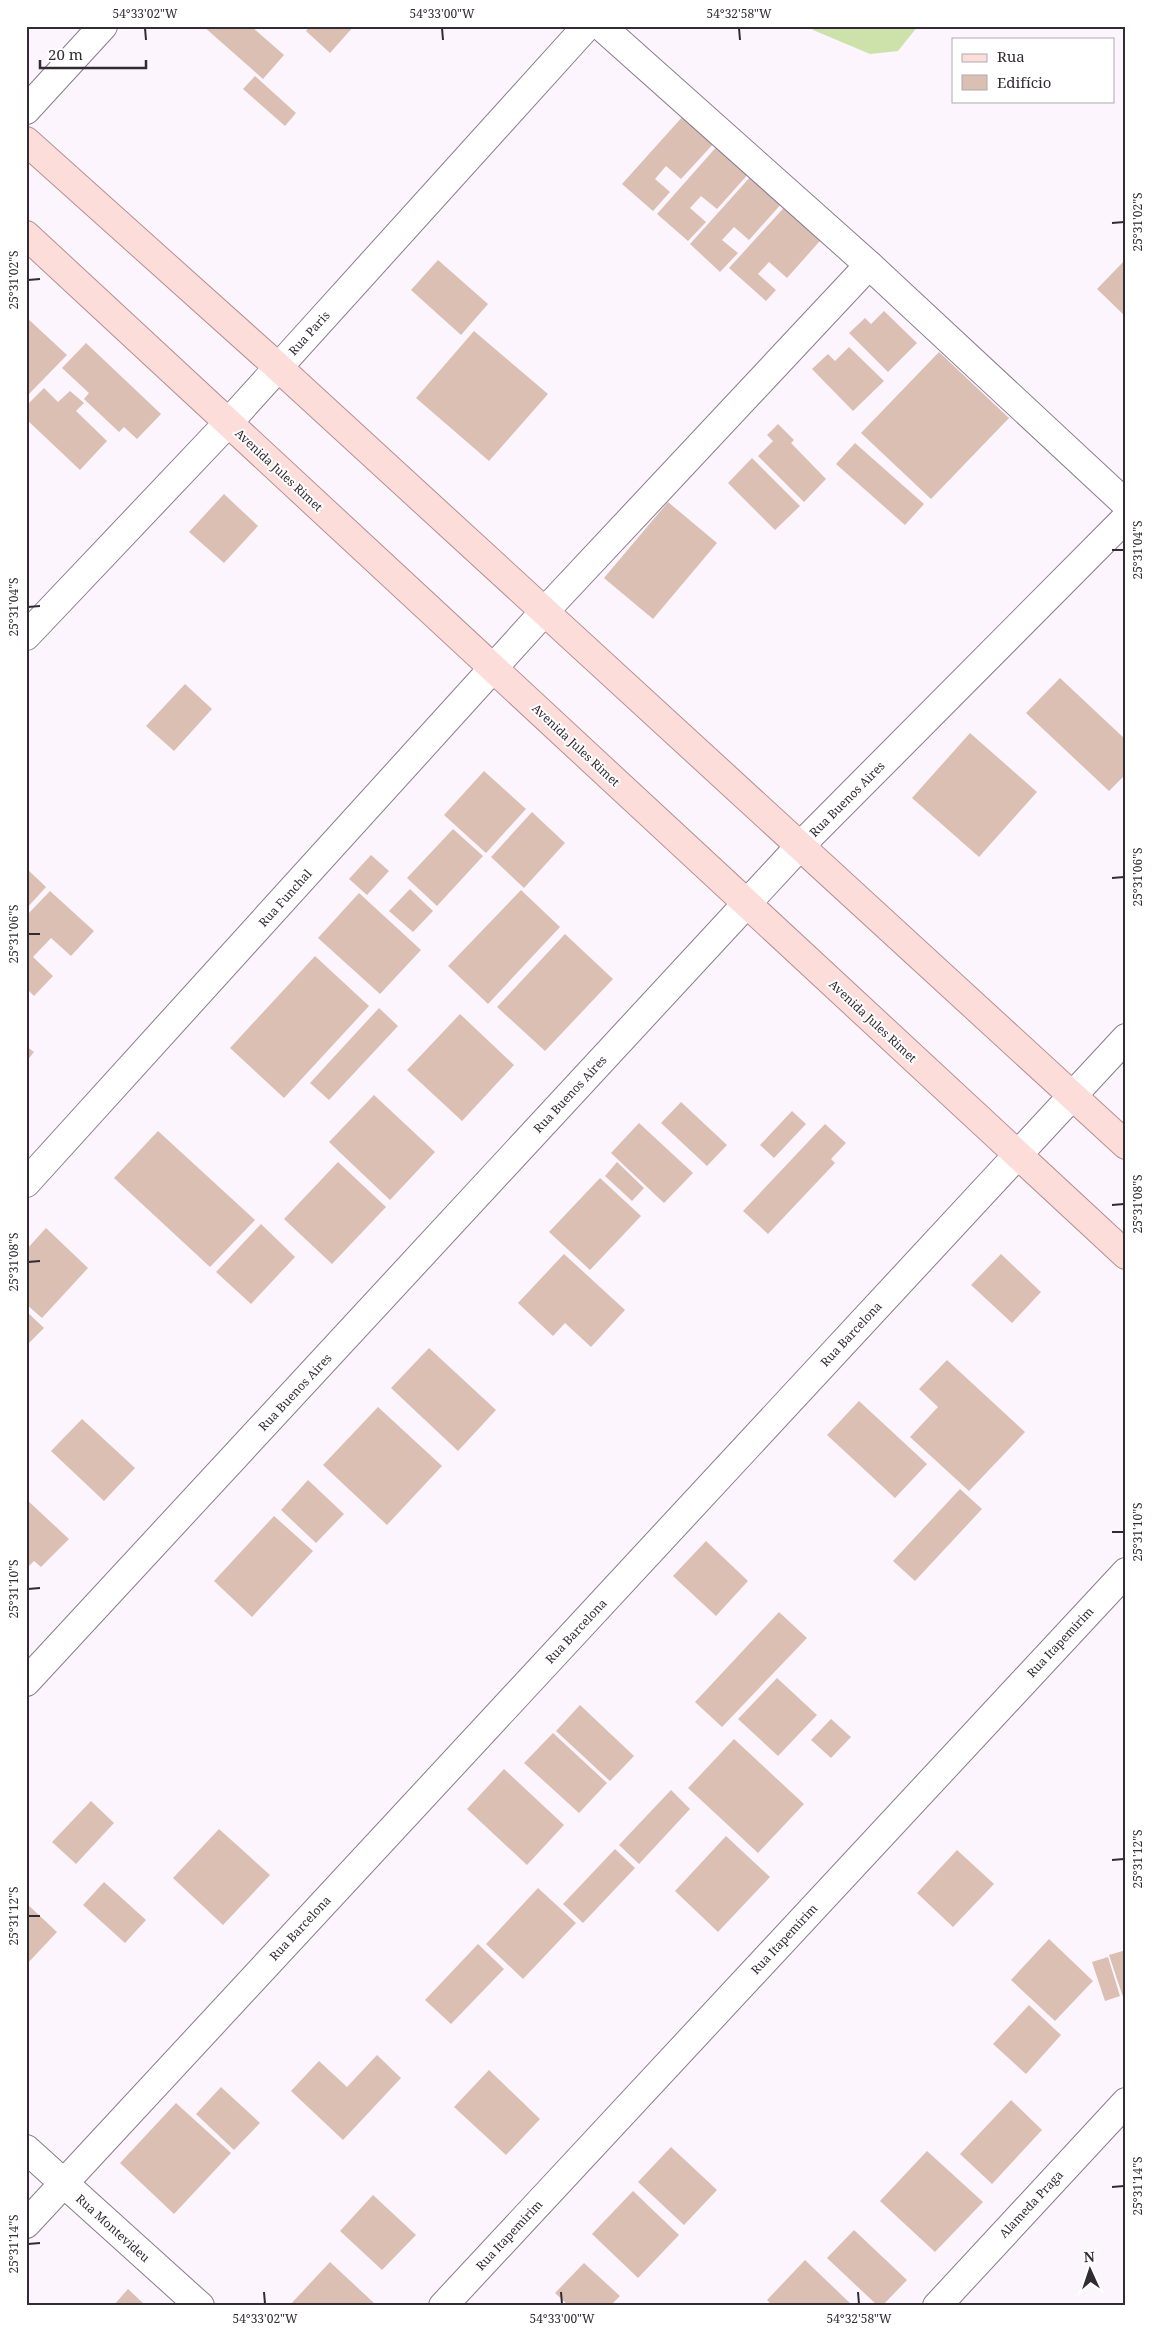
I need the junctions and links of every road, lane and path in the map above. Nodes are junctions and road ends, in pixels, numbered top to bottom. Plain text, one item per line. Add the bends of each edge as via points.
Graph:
1 (103, 26) edge
2 (587, 26) edge
3 (601, 26) edge
4 (26, 110) edge
5 (26, 140) edge
6 (26, 235) edge
7 (869, 265) junction
8 (278, 367) junction
9 (228, 424) junction
10 (1126, 504) edge
11 (1126, 518) edge
12 (544, 612) junction
13 (26, 636) edge
14 (494, 668) junction
15 (800, 846) junction
16 (747, 904) junction
17 (1126, 1038) edge
18 (1073, 1095) junction
19 (1126, 1146) edge
20 (1018, 1155) junction
21 (26, 1184) edge
22 (1126, 1255) edge
23 (1126, 1572) edge
24 (26, 1682) edge
25 (1126, 2102) edge
26 (26, 2149) edge
27 (64, 2183) junction
28 (26, 2224) edge
29 (200, 2306) edge
30 (443, 2306) edge
31 (937, 2306) edge

1 - 4 street
2 - 8 street, Rua Paris
3 - 7 street
5 - 8 main road
6 - 9 main road, Avenida Jules Rimet
7 - 10 street
7 - 12 street, Rua Funchal
8 - 9 street, Rua Paris
8 - 12 main road
9 - 13 street, Rua Paris
9 - 14 main road, Avenida Jules Rimet
11 - 15 street, Rua Buenos Aires
12 - 14 street, Rua Funchal
12 - 15 main road
14 - 16 main road, Avenida Jules Rimet
14 - 21 street, Rua Funchal
15 - 16 street, Rua Buenos Aires
15 - 18 main road
16 - 20 main road, Avenida Jules Rimet
16 - 24 street, Rua Buenos Aires
17 - 18 street, Rua Barcelona
18 - 19 main road
18 - 20 street, Rua Barcelona
20 - 22 main road, Avenida Jules Rimet
20 - 27 street, Rua Barcelona
23 - 30 street, Rua Itapemirim
25 - 31 street, Alameda Praga
26 - 27 street, Rua Montevideu
27 - 28 street, Rua Barcelona
27 - 29 street, Rua Montevideu

